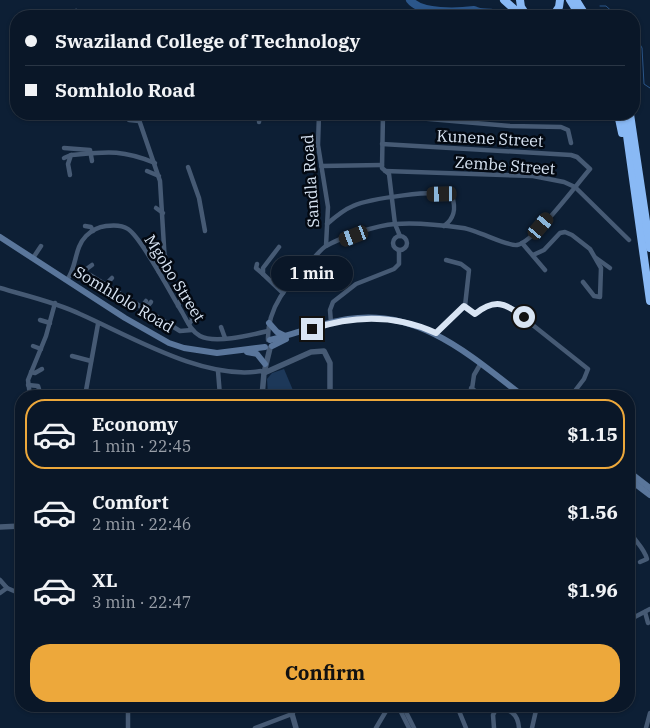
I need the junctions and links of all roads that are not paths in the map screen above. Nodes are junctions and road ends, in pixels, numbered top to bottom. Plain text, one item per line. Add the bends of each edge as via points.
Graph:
1 (504, 0) edge
2 (516, 10) edge
3 (129, 120) dead end
4 (319, 120) edge
5 (383, 120) edge
6 (441, 120) edge
7 (619, 120) edge
8 (625, 120) edge
9 (631, 120) edge
10 (139, 121) joint
11 (571, 142) dead end
12 (382, 144) junction
13 (64, 148) dead end
14 (112, 151) junction
15 (92, 153) junction
16 (70, 155) junction
17 (112, 157) dead end
18 (64, 158) dead end
19 (92, 161) dead end
20 (155, 162) junction
21 (382, 165) junction
22 (321, 166) junction
23 (188, 167) dead end
24 (148, 171) dead end
25 (385, 171) junction
26 (633, 173) junction
27 (70, 175) dead end
28 (159, 176) junction
29 (574, 186) junction
30 (391, 197) junction
31 (156, 208) dead end
32 (163, 213) junction
33 (327, 224) junction
34 (395, 224) junction
35 (85, 226) dead end
36 (444, 226) junction
37 (93, 231) junction
38 (205, 232) dead end
39 (400, 236) junction
40 (1, 240) edge
41 (629, 240) dead end
42 (522, 243) junction
43 (41, 246) dead end
44 (326, 246) junction
45 (279, 247) dead end
46 (650, 248) edge
47 (158, 250) dead end
48 (399, 250) junction
49 (533, 255) junction
50 (165, 256) junction
51 (594, 257) junction
52 (33, 258) junction
53 (446, 260) dead end
54 (257, 264) dead end
55 (92, 265) dead end
56 (610, 268) dead end
57 (545, 270) dead end
58 (73, 272) junction
59 (159, 272) junction
60 (81, 273) junction
61 (263, 274) junction
62 (112, 278) dead end
63 (67, 280) junction
64 (583, 282) dead end
65 (106, 284) junction
66 (0, 288) edge
67 (282, 293) junction
68 (182, 299) dead end
69 (149, 301) dead end
70 (650, 301) edge
71 (55, 303) junction
72 (178, 306) junction
73 (464, 306) junction
74 (143, 309) junction
75 (192, 313) dead end
76 (40, 320) dead end
77 (50, 323) junction
78 (269, 323) junction
79 (330, 323) junction
80 (98, 324) junction
81 (188, 324) junction
82 (221, 327) dead end
83 (192, 330) junction
84 (268, 331) junction
85 (436, 333) junction
86 (298, 334) junction
87 (285, 336) junction
88 (225, 338) junction
89 (268, 344) junction
90 (33, 346) dead end
91 (41, 349) junction
92 (243, 350) junction
93 (72, 356) dead end
94 (91, 361) junction
95 (266, 362) junction
96 (481, 363) junction
97 (42, 369) dead end
98 (218, 371) junction
99 (31, 372) junction
100 (264, 373) junction
101 (28, 385) junction
102 (471, 388) joint
103 (29, 390) edge
104 (39, 390) edge
105 (86, 390) edge
106 (220, 390) edge
107 (263, 390) edge
108 (330, 390) edge
109 (474, 390) edge
110 (515, 390) edge
111 (576, 390) edge
112 (635, 477) edge
113 (635, 484) edge
114 (650, 488) edge
115 (650, 495) edge
116 (15, 526) edge
117 (0, 527) edge
118 (635, 538) edge
119 (640, 562) dead end
120 (0, 580) edge
121 (7, 588) junction
122 (15, 591) edge
123 (0, 593) edge
124 (648, 611) edge
125 (635, 617) edge
126 (648, 623) dead end
127 (128, 712) edge
128 (385, 712) edge
129 (401, 712) edge
130 (406, 712) edge
131 (459, 712) edge
132 (494, 712) edge
133 (512, 712) edge
134 (536, 712) edge
135 (650, 713) edge
136 (292, 714) joint
137 (128, 728) edge
138 (255, 728) edge
139 (296, 728) edge
140 (376, 728) edge
141 (409, 728) edge
142 (414, 728) edge
143 (466, 728) edge
144 (494, 728) edge
145 (519, 728) edge
146 (532, 728) edge
147 (646, 728) edge

1 - 2 highway
3 - 10 street
4 - 22 street, Sandla Road
5 - 12 street
6 - 11 street via 510,126 561,126 568,130
7 - 26 highway via 626,157
8 - 26 highway
9 - 46 highway
10 - 20 street
12 - 21 street
12 - 29 street, Kunene Street via 576,156 590,169
13 - 15 street via 90,150
14 - 15 street
14 - 17 street
14 - 20 street via 131,153
15 - 16 street
15 - 19 street
16 - 18 street
16 - 27 street
20 - 28 street
21 - 22 street
21 - 25 street
22 - 33 street, Sandla Road
23 - 38 street via 199,198
24 - 28 street
25 - 29 street, Zembe Street via 533,176
25 - 30 street via 389,174
26 - 70 highway
28 - 32 street
29 - 41 street, Zembe Street
29 - 42 street via 541,226
30 - 33 street via 351,206
30 - 34 street
30 - 36 street via 450,195 455,210 452,219
31 - 32 street
32 - 50 street
33 - 44 street, Sandla Road
34 - 36 street
34 - 39 street
34 - 44 street
35 - 37 street
36 - 42 street via 484,233 510,246
37 - 58 street via 77,251
37 - 59 street, Mgobo Street via 117,223 129,230
39 - 48 street via 393,243
39 - 48 street via 407,242 404,249
40 - 52 main road, Somhlolo Road
42 - 49 street
43 - 52 street
44 - 67 street
45 - 61 street via 263,268
47 - 50 street
48 - 79 street via 399,264 394,269 356,284 333,302
49 - 51 street via 565,232 590,249
49 - 57 street
50 - 59 street
51 - 56 street
51 - 64 street via 601,268 600,297 594,296
52 - 63 main road, Somhlolo Road
53 - 73 street via 469,270
54 - 61 street via 256,268
55 - 60 street
58 - 60 street
58 - 63 street
59 - 72 street, Mgobo Street
60 - 65 street via 90,274
61 - 67 street
62 - 65 street
63 - 92 main road, Somhlolo Road via 169,343 204,352
65 - 74 street
66 - 71 street
67 - 78 street
68 - 72 street
69 - 74 street
71 - 77 street
71 - 80 street
72 - 81 street, Mgobo Street
73 - 85 street
73 - 111 street via 475,314 487,306 502,303 550,337 588,369
74 - 83 street via 180,331
75 - 81 street
76 - 77 street
77 - 91 street
78 - 84 street
78 - 87 main road
79 - 85 main road, Somhlolo Road via 386,318
79 - 86 main road, Somhlolo Road
80 - 94 street
80 - 98 street via 162,352
81 - 83 street, Mgobo Street
82 - 88 street
83 - 88 street, Mgobo Street via 201,337
84 - 88 street, Mgobo Street
84 - 89 street
85 - 96 main road, Somhlolo Road
86 - 87 main road, Somhlolo Road
86 - 89 main road, Somhlolo Road
87 - 89 main road, Somhlolo Road
89 - 92 main road, Somhlolo Road
89 - 95 street
90 - 91 street
91 - 99 street
92 - 95 main road via 257,354
93 - 94 street
94 - 105 street
95 - 100 street
96 - 102 street
96 - 110 main road, Somhlolo Road
97 - 99 street
98 - 100 street
98 - 106 street
99 - 101 street
100 - 107 street
100 - 108 street via 311,352 324,350 330,363
101 - 103 street
101 - 104 street via 38,386
102 - 109 street
112 - 114 main road
113 - 115 main road
116 - 117 street
118 - 119 street via 646,559
120 - 121 street
121 - 122 street
121 - 123 street
124 - 125 street
124 - 126 street
127 - 137 street
128 - 140 street
129 - 141 street
130 - 142 street
131 - 143 street
132 - 144 street
133 - 145 street
134 - 146 street
135 - 147 street
136 - 138 street
136 - 139 street

